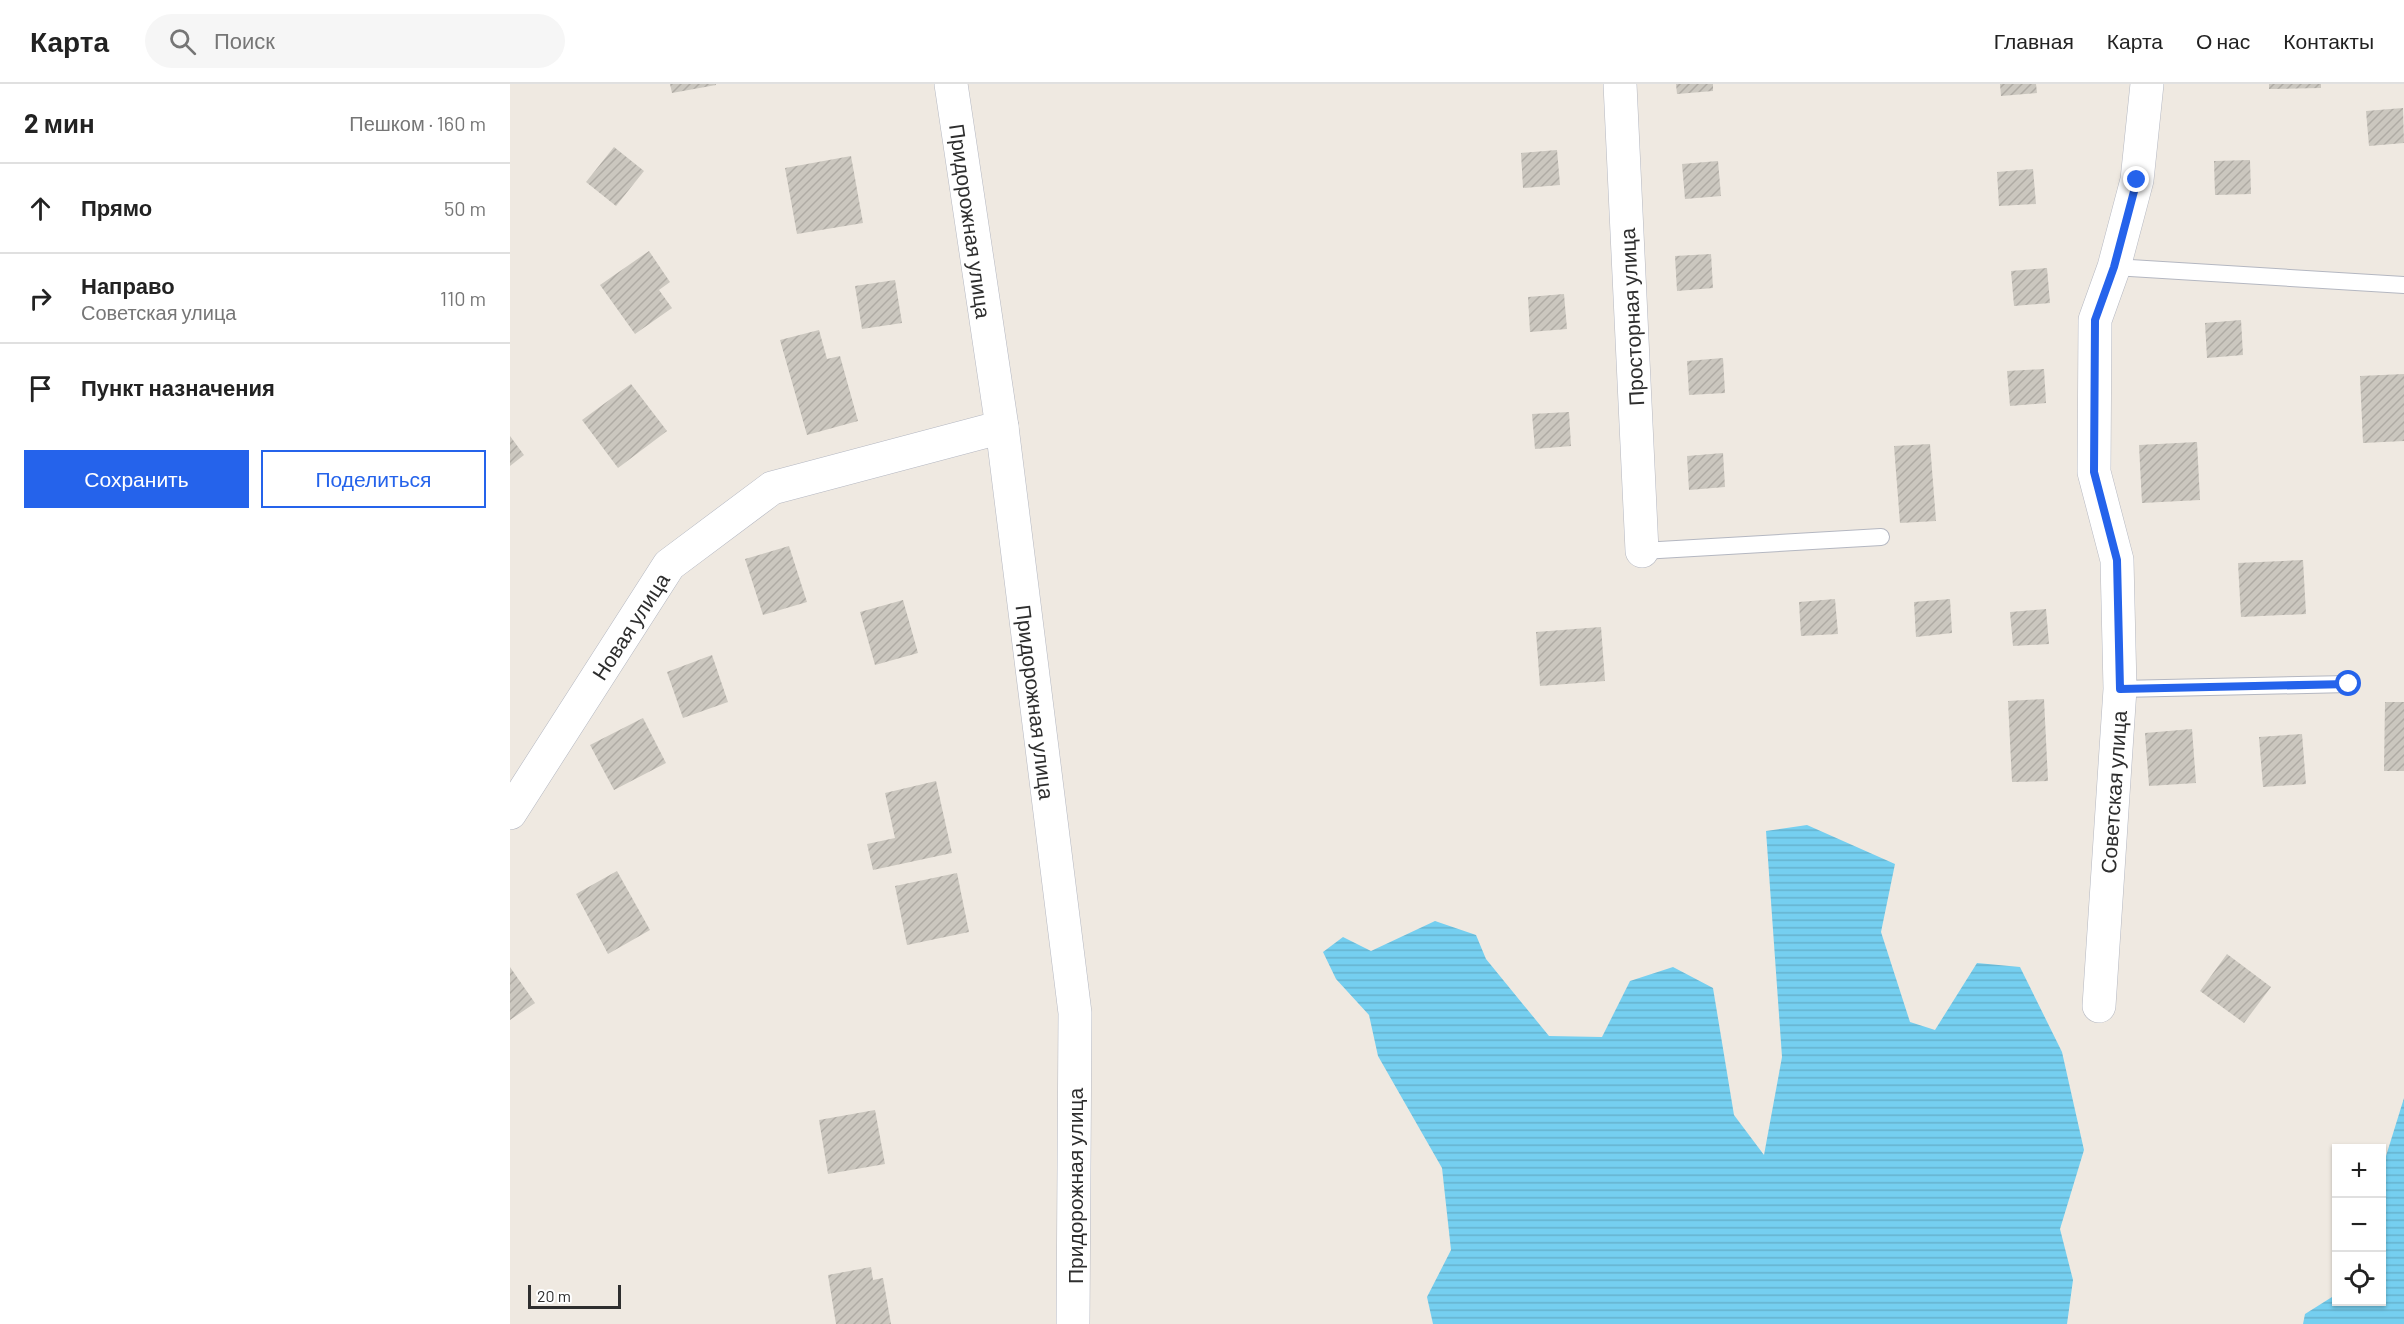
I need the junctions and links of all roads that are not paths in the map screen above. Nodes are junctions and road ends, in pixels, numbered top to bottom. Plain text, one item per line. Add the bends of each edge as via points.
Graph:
1 (951, 84) edge
2 (1620, 84) edge
3 (2148, 84) edge
4 (2114, 267) junction
5 (2404, 285) edge
6 (1002, 427) junction
7 (1881, 537) dead end
8 (1642, 551) joint
9 (2349, 684) dead end
10 (2120, 689) junction
11 (510, 813) edge
12 (2099, 1006) dead end
13 (1073, 1324) edge

1 - 6 street, Придорожная улица
2 - 8 street, Просторная улица
3 - 4 street, Советская улица via 2137,180
4 - 5 lane
4 - 10 street, Советская улица via 2095,320 2094,472 2117,560
6 - 11 street, Новая улица via 772,488 669,565
6 - 13 street, Придорожная улица via 1075,1013
7 - 8 lane
9 - 10 lane
10 - 12 street, Советская улица

